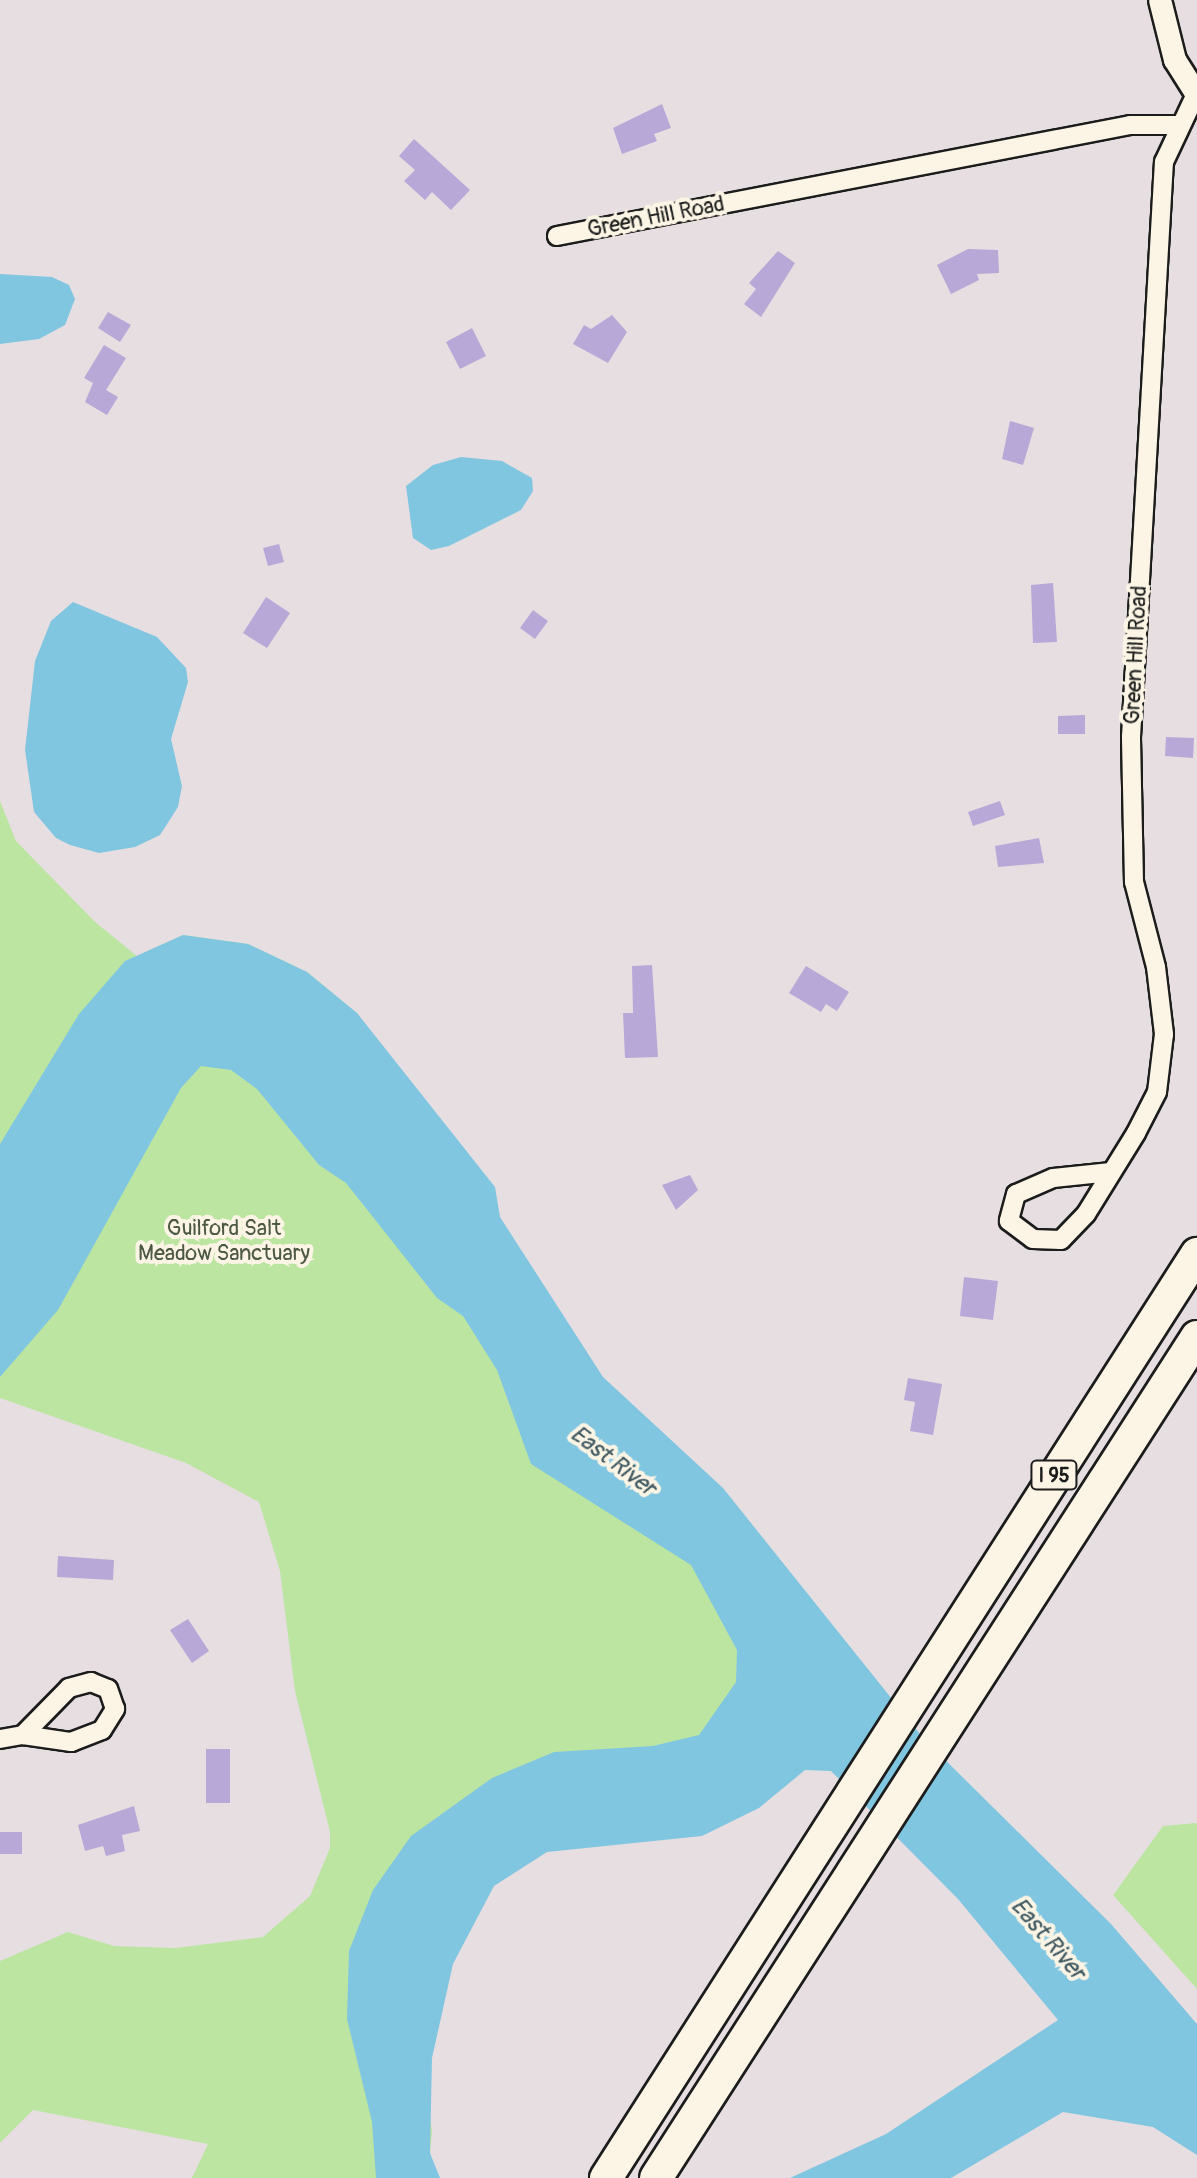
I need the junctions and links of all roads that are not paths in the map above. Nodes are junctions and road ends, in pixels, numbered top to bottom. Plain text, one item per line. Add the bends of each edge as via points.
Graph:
1 (1160, 0) edge
2 (1197, 94) edge
3 (1179, 125) junction
4 (557, 236) dead end
5 (1111, 1172) junction
6 (1197, 1254) edge
7 (1197, 1337) edge
8 (23, 1735) junction
9 (0, 1739) edge
10 (606, 2178) edge
11 (656, 2178) edge

1 - 2 street, Green Hill Road via 1175,60
2 - 3 street, Green Hill Road
3 - 4 street, Green Hill Road via 1130,125
3 - 5 street, Green Hill Road via 1164,162 1131,737 1134,882 1156,967 1164,1034 1157,1092
5 - 5 street, Green Hill Road via 1053,1178 1016,1194 1009,1221 1033,1239 1061,1240 1086,1214
6 - 10 highway, I 95
7 - 11 highway, I 95
8 - 8 street via 71,1742 102,1730 115,1709 108,1689 91,1682 69,1688
8 - 9 street

